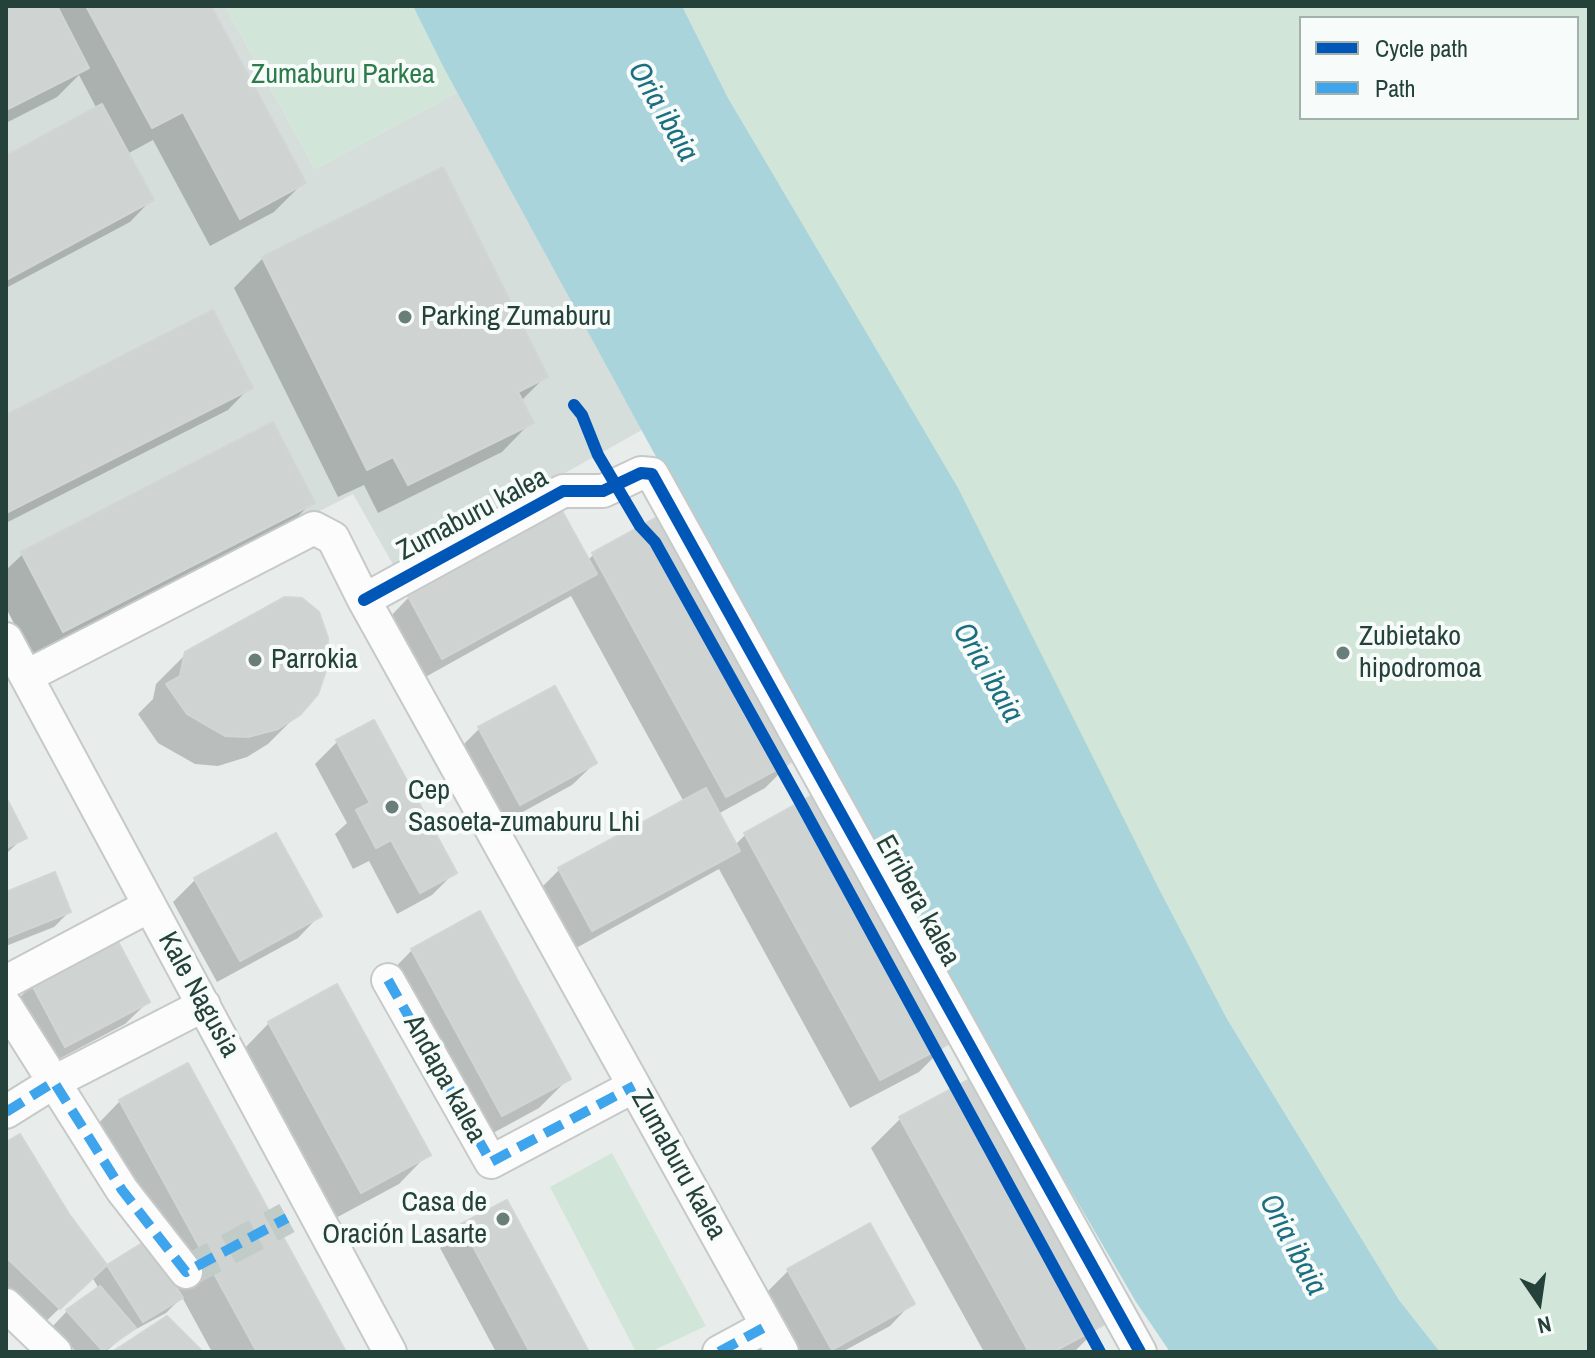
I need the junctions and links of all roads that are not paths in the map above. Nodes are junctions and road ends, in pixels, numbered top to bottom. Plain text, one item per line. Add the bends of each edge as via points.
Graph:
1 (652, 474) joint
2 (364, 600) junction
3 (6, 639) edge
4 (27, 676) junction
5 (149, 906) junction
6 (388, 980) dead end
7 (6, 982) edge
8 (204, 1005) junction
9 (6, 1006) edge
10 (54, 1082) junction
11 (634, 1086) junction
12 (6, 1112) edge
13 (186, 1272) dead end
14 (6, 1305) edge
15 (774, 1339) edge
16 (55, 1352) edge
17 (390, 1352) edge
18 (719, 1352) edge
19 (1140, 1352) edge

1 - 2 street, Zumaburu kalea via 641,473 603,491 563,491
1 - 19 street, Erribera kalea
2 - 4 street, Zumaburu kalea via 333,538 314,528
2 - 11 street, Zumaburu kalea
3 - 4 street, Kale Nagusia
4 - 5 street, Kale Nagusia
5 - 7 street
5 - 8 street, Kale Nagusia
6 - 11 street, Andapa kalea via 491,1162
8 - 10 street
8 - 17 street, Kale Nagusia
9 - 10 street
10 - 12 street
10 - 13 street via 122,1190
11 - 15 street, Zumaburu kalea
14 - 16 street
15 - 18 street

